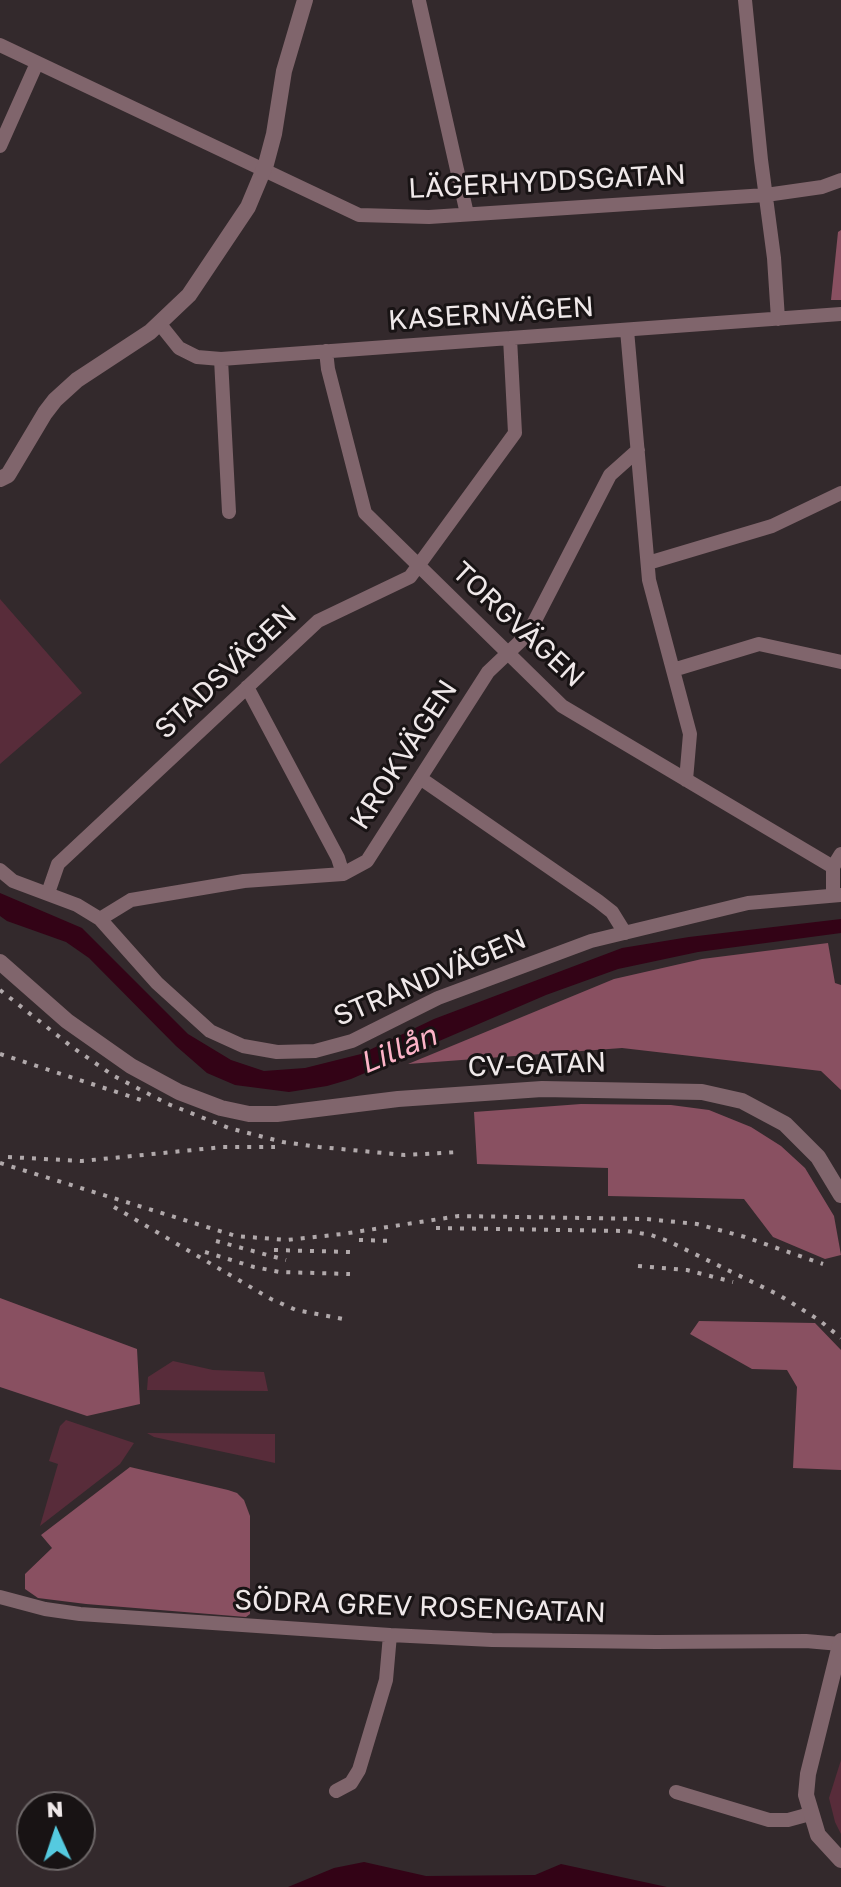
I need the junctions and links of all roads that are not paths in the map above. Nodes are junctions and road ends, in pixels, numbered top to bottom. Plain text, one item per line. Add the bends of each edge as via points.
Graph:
1 (305, 0) edge
2 (420, 0) edge
3 (745, 0) edge
4 (0, 45) edge
5 (37, 63) junction
6 (0, 146) edge
7 (264, 170) junction
8 (841, 180) edge
9 (766, 195) junction
10 (467, 214) junction
11 (841, 314) edge
12 (778, 319) junction
13 (159, 323) junction
14 (627, 330) junction
15 (510, 338) junction
16 (326, 351) junction
17 (221, 359) junction
18 (638, 450) junction
19 (0, 479) edge
20 (841, 493) edge
21 (229, 512) dead end
22 (648, 563) junction
23 (418, 566) junction
24 (508, 653) junction
25 (841, 662) edge
26 (673, 670) junction
27 (247, 687) junction
28 (420, 778) junction
29 (686, 780) junction
30 (837, 860) edge
31 (0, 870) edge
32 (343, 874) junction
33 (48, 893) junction
34 (837, 895) edge
35 (100, 919) junction
36 (625, 933) junction
37 (0, 962) edge
38 (841, 1195) edge
39 (0, 1597) edge
40 (390, 1635) junction
41 (841, 1642) edge
42 (336, 1791) dead end
43 (676, 1792) dead end
44 (810, 1814) junction
45 (841, 1860) edge

1 - 7 street
2 - 10 street
3 - 9 street
4 - 5 street, LÄGERHYDDSGATAN
5 - 6 street
5 - 7 street, LÄGERHYDDSGATAN
7 - 10 street, LÄGERHYDDSGATAN via 359,215
7 - 13 street via 248,207 207,270
8 - 9 street, LÄGERHYDDSGATAN
9 - 10 street, LÄGERHYDDSGATAN
9 - 12 street
11 - 12 street, KASERNVÄGEN
12 - 14 street, KASERNVÄGEN
13 - 17 street, KASERNVÄGEN via 179,348 197,357
13 - 19 street via 55,400 8,475
14 - 15 street, KASERNVÄGEN
14 - 18 street
15 - 16 street, KASERNVÄGEN
15 - 23 street, STADSVÄGEN via 515,433
16 - 17 street, KASERNVÄGEN
16 - 23 street, TORGVÄGEN via 365,513
17 - 21 street
18 - 22 street
18 - 24 street, KROKVÄGEN via 610,475 528,634
20 - 22 street via 772,526
22 - 26 street
23 - 24 street, TORGVÄGEN
23 - 27 street, STADSVÄGEN via 410,577 318,621
24 - 28 street, KROKVÄGEN via 488,672
24 - 29 street, TORGVÄGEN via 562,706
25 - 26 street via 759,644
26 - 29 street via 690,734
27 - 32 street
27 - 33 street, STADSVÄGEN via 58,864
28 - 32 street, KROKVÄGEN via 367,861
28 - 36 street via 598,901
29 - 30 street, TORGVÄGEN
30 - 34 street
31 - 33 street, STRANDVÄGEN via 13,881
32 - 35 street via 244,881 131,900
33 - 35 street, STRANDVÄGEN
34 - 36 street, STRANDVÄGEN via 748,903
35 - 36 street, STRANDVÄGEN via 196,1020 234,1043 277,1052 315,1051 352,1041 438,998
37 - 38 street, CV-GATAN via 52,1009 131,1066 221,1108 277,1114 529,1090 702,1092 742,1101 785,1124 818,1157
39 - 40 street, SÖDRA GREV ROSENGATAN via 80,1614
40 - 41 street, SÖDRA GREV ROSENGATAN
40 - 42 street via 386,1680 359,1770 351,1783
41 - 44 street via 808,1774
43 - 44 street via 769,1820
44 - 45 street via 818,1835

